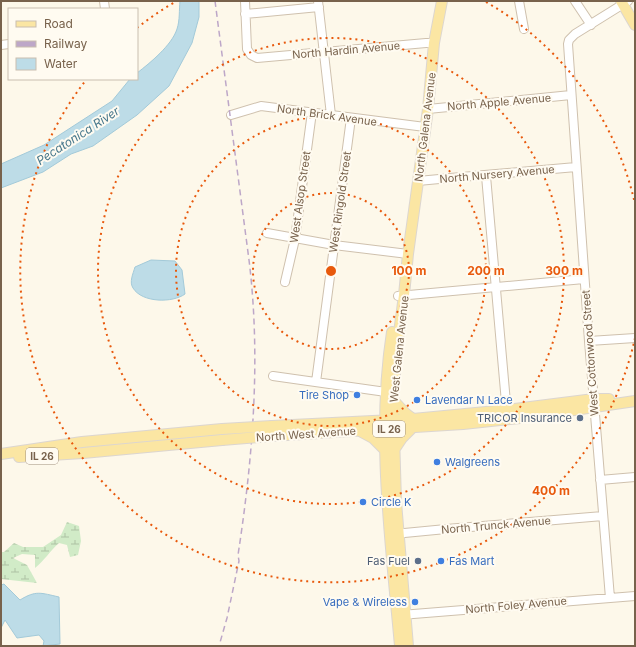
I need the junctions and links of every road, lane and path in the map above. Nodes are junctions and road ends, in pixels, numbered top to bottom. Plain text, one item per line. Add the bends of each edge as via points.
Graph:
1 (245, 1) edge
2 (442, 1) edge
3 (518, 1) edge
4 (575, 1) edge
5 (624, 2) edge
6 (319, 4) edge
7 (245, 14) junction
8 (591, 24) junction
9 (635, 25) edge
10 (524, 29) dead end
11 (434, 43) junction
12 (323, 53) junction
13 (571, 95) junction
14 (428, 109) junction
15 (312, 112) junction
16 (231, 115) dead end
17 (331, 115) junction
18 (351, 118) junction
19 (425, 127) junction
20 (576, 167) junction
21 (486, 176) junction
22 (418, 182) junction
23 (267, 233) dead end
24 (295, 239) junction
25 (334, 245) junction
26 (408, 254) junction
27 (584, 279) junction
28 (285, 282) dead end
29 (496, 288) junction
30 (401, 295) junction
31 (635, 338) edge
32 (589, 341) junction
33 (273, 376) dead end
34 (316, 382) junction
35 (386, 392) junction
36 (635, 400) edge
37 (390, 402) junction
38 (594, 403) junction
39 (507, 414) junction
40 (368, 421) junction
41 (413, 423) junction
42 (389, 424) junction
43 (358, 430) junction
44 (390, 451) junction
45 (1, 454) edge
46 (1, 458) edge
47 (635, 477) edge
48 (600, 480) junction
49 (603, 516) junction
50 (394, 534) junction
51 (635, 596) edge
52 (610, 598) junction
53 (401, 615) junction
54 (400, 646) edge
55 (408, 646) edge

1 - 7 street
2 - 11 main road, North Galena Avenue
3 - 10 street
4 - 8 street
5 - 8 street
5 - 9 main road
6 - 7 street
6 - 12 street
7 - 12 street, North Hardin Avenue via 247,49 251,55 258,58
8 - 13 street, West Cottonwood Street via 568,40
11 - 12 street, North Hardin Avenue
11 - 14 main road, North Galena Avenue
12 - 17 street
13 - 14 street, North Apple Avenue
13 - 20 street, West Cottonwood Street
14 - 19 main road, North Galena Avenue
15 - 16 street, North Brick Avenue via 261,106
15 - 17 street, North Brick Avenue
15 - 24 street, West Alsop Street
17 - 18 street, North Brick Avenue
18 - 19 street, North Brick Avenue
18 - 25 street, West Ringold Street
19 - 22 main road, North Galena Avenue
20 - 21 street, North Nursery Avenue
20 - 27 street, West Cottonwood Street
21 - 22 street, North Nursery Avenue
21 - 29 street
22 - 26 main road, North Galena Avenue
23 - 24 street
24 - 25 street
24 - 28 street, West Alsop Street
25 - 26 street
25 - 34 street, West Ringold Street
26 - 30 main road, West Galena Avenue
27 - 29 street
27 - 32 street, West Cottonwood Street
29 - 30 street
29 - 39 street
30 - 35 main road, West Galena Avenue via 390,346
30 - 37 main road, West Galena Avenue
31 - 32 street
32 - 38 street, West Cottonwood Street
33 - 34 street
34 - 35 street
35 - 37 main road, West Galena Avenue
36 - 38 main road, North West Avenue / IL 26
37 - 40 main road
37 - 41 main road via 405,412
37 - 42 main road, West Galena Avenue
38 - 39 main road, North West Avenue / IL 26
38 - 48 street, West Cottonwood Street
39 - 41 main road, North West Avenue / IL 26
40 - 42 main road, North West Avenue / IL 26
40 - 45 main road, North West Avenue / IL 26, bridge via 222,429 82,442
41 - 42 main road, North West Avenue / IL 26
41 - 44 main road
42 - 43 main road, North West Avenue / IL 26
42 - 44 main road, West Galena Avenue
43 - 44 main road
43 - 46 main road, North West Avenue / IL 26, bridge
44 - 50 main road, West Galena Avenue
47 - 48 street
48 - 49 street, West Cottonwood Street
49 - 50 street, North Trunck Avenue
49 - 52 street, West Cottonwood Street
50 - 53 main road, West Galena Avenue
51 - 52 street, North Foley Avenue
52 - 53 street, North Foley Avenue
53 - 54 main road, West Galena Avenue
53 - 55 main road, West Galena Avenue

